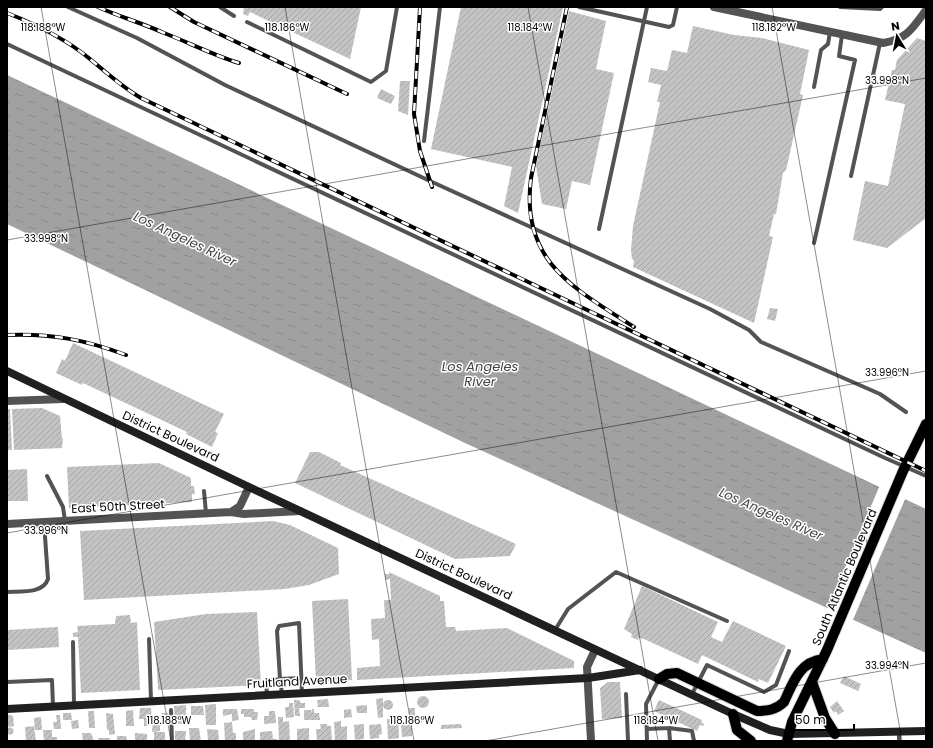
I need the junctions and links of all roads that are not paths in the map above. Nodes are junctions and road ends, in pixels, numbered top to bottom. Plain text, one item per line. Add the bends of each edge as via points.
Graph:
1 (68, 7) edge
2 (220, 7) edge
3 (397, 7) edge
4 (440, 7) edge
5 (578, 7) edge
6 (647, 7) edge
7 (677, 7) edge
8 (719, 7) edge
9 (840, 7) edge
10 (882, 7) edge
11 (926, 11) edge
12 (234, 16) dead end
13 (644, 21) junction
14 (247, 22) dead end
15 (830, 32) junction
16 (842, 35) junction
17 (880, 43) junction
18 (7, 44) edge
19 (814, 87) dead end
20 (424, 141) dead end
21 (851, 176) dead end
22 (599, 229) dead end
23 (814, 243) dead end
24 (8, 373) edge
25 (63, 398) junction
26 (7, 401) edge
27 (906, 412) dead end
28 (924, 430) edge
29 (904, 468) junction
30 (47, 476) dead end
31 (926, 476) edge
32 (249, 487) junction
33 (204, 491) dead end
34 (300, 511) junction
35 (230, 512) junction
36 (206, 513) junction
37 (65, 521) junction
38 (44, 522) junction
39 (7, 524) edge
40 (7, 592) edge
41 (728, 621) dead end
42 (555, 630) junction
43 (149, 639) dead end
44 (72, 642) dead end
45 (595, 650) junction
46 (789, 651) dead end
47 (823, 659) junction
48 (640, 670) junction
49 (301, 678) junction
50 (588, 678) junction
51 (280, 679) junction
52 (659, 679) junction
53 (7, 682) edge
54 (812, 682) junction
55 (698, 684) junction
56 (302, 693) junction
57 (282, 694) junction
58 (626, 694) dead end
59 (267, 695) junction
60 (692, 695) junction
61 (151, 701) junction
62 (74, 705) junction
63 (52, 706) junction
64 (7, 709) edge
65 (171, 710) dead end
66 (733, 714) junction
67 (669, 728) junction
68 (647, 729) junction
69 (926, 731) edge
70 (899, 732) junction
71 (835, 734) junction
72 (788, 738) edge
73 (172, 741) edge
74 (591, 741) edge
75 (628, 741) edge
76 (647, 741) edge
77 (670, 741) edge
78 (694, 741) edge
79 (751, 741) edge
80 (899, 741) edge

1 - 27 lane via 429,180 710,309 749,330 761,342 874,391
2 - 12 lane
3 - 14 lane via 386,71 371,82
4 - 20 lane
5 - 13 lane
6 - 13 lane
7 - 13 lane via 672,26
8 - 15 street
9 - 10 lane
11 - 17 street via 910,32 897,41
13 - 22 lane
15 - 16 street
15 - 19 lane via 828,44 821,50
16 - 17 street
16 - 23 lane via 839,56 855,60
17 - 21 lane
18 - 29 lane
24 - 25 main road, District Boulevard
25 - 26 street
25 - 32 main road, District Boulevard
28 - 29 main road, South Atlantic Boulevard
29 - 31 lane
29 - 47 main road, South Atlantic Boulevard
30 - 37 lane via 63,507
32 - 34 main road, District Boulevard
32 - 35 street via 240,506
33 - 36 lane
34 - 35 street, East 50th Street via 239,514
34 - 42 main road, District Boulevard
35 - 36 street, East 50th Street
36 - 37 street, East 50th Street
37 - 38 street, East 50th Street
38 - 39 street, East 50th Street
38 - 40 lane via 48,579 46,584 38,590
41 - 42 lane via 616,572 568,609
42 - 45 main road, District Boulevard
43 - 61 lane
44 - 62 lane
45 - 48 main road, District Boulevard
45 - 50 street via 588,667
46 - 55 lane via 776,685 764,692 707,665
47 - 54 main road, South Atlantic Boulevard
47 - 55 main road via 815,660 803,667 784,702 766,711 757,711
48 - 50 main road, Fruitland Avenue
48 - 52 main road, District Boulevard
49 - 51 lane
49 - 51 lane via 299,623 279,626 277,631
49 - 56 lane
50 - 56 main road, Fruitland Avenue
50 - 74 street
51 - 57 lane
51 - 59 lane via 266,681
52 - 55 main road via 672,673
52 - 60 main road, District Boulevard
52 - 68 lane via 646,704
53 - 63 lane via 52,680
54 - 71 main road via 825,718
54 - 72 main road, South Atlantic Boulevard via 792,722
55 - 60 lane
56 - 57 main road, Fruitland Avenue
57 - 59 main road, Fruitland Avenue
58 - 75 lane
59 - 61 main road, Fruitland Avenue
60 - 66 main road, District Boulevard
61 - 62 main road, Fruitland Avenue
62 - 63 main road, Fruitland Avenue
63 - 64 main road, Fruitland Avenue
65 - 73 lane
66 - 72 main road, District Boulevard
66 - 79 main road via 737,730
67 - 68 lane
67 - 77 lane
67 - 78 lane via 692,731
68 - 76 lane
69 - 70 main road, District Boulevard
70 - 71 main road, District Boulevard
70 - 80 lane
71 - 72 main road, District Boulevard

